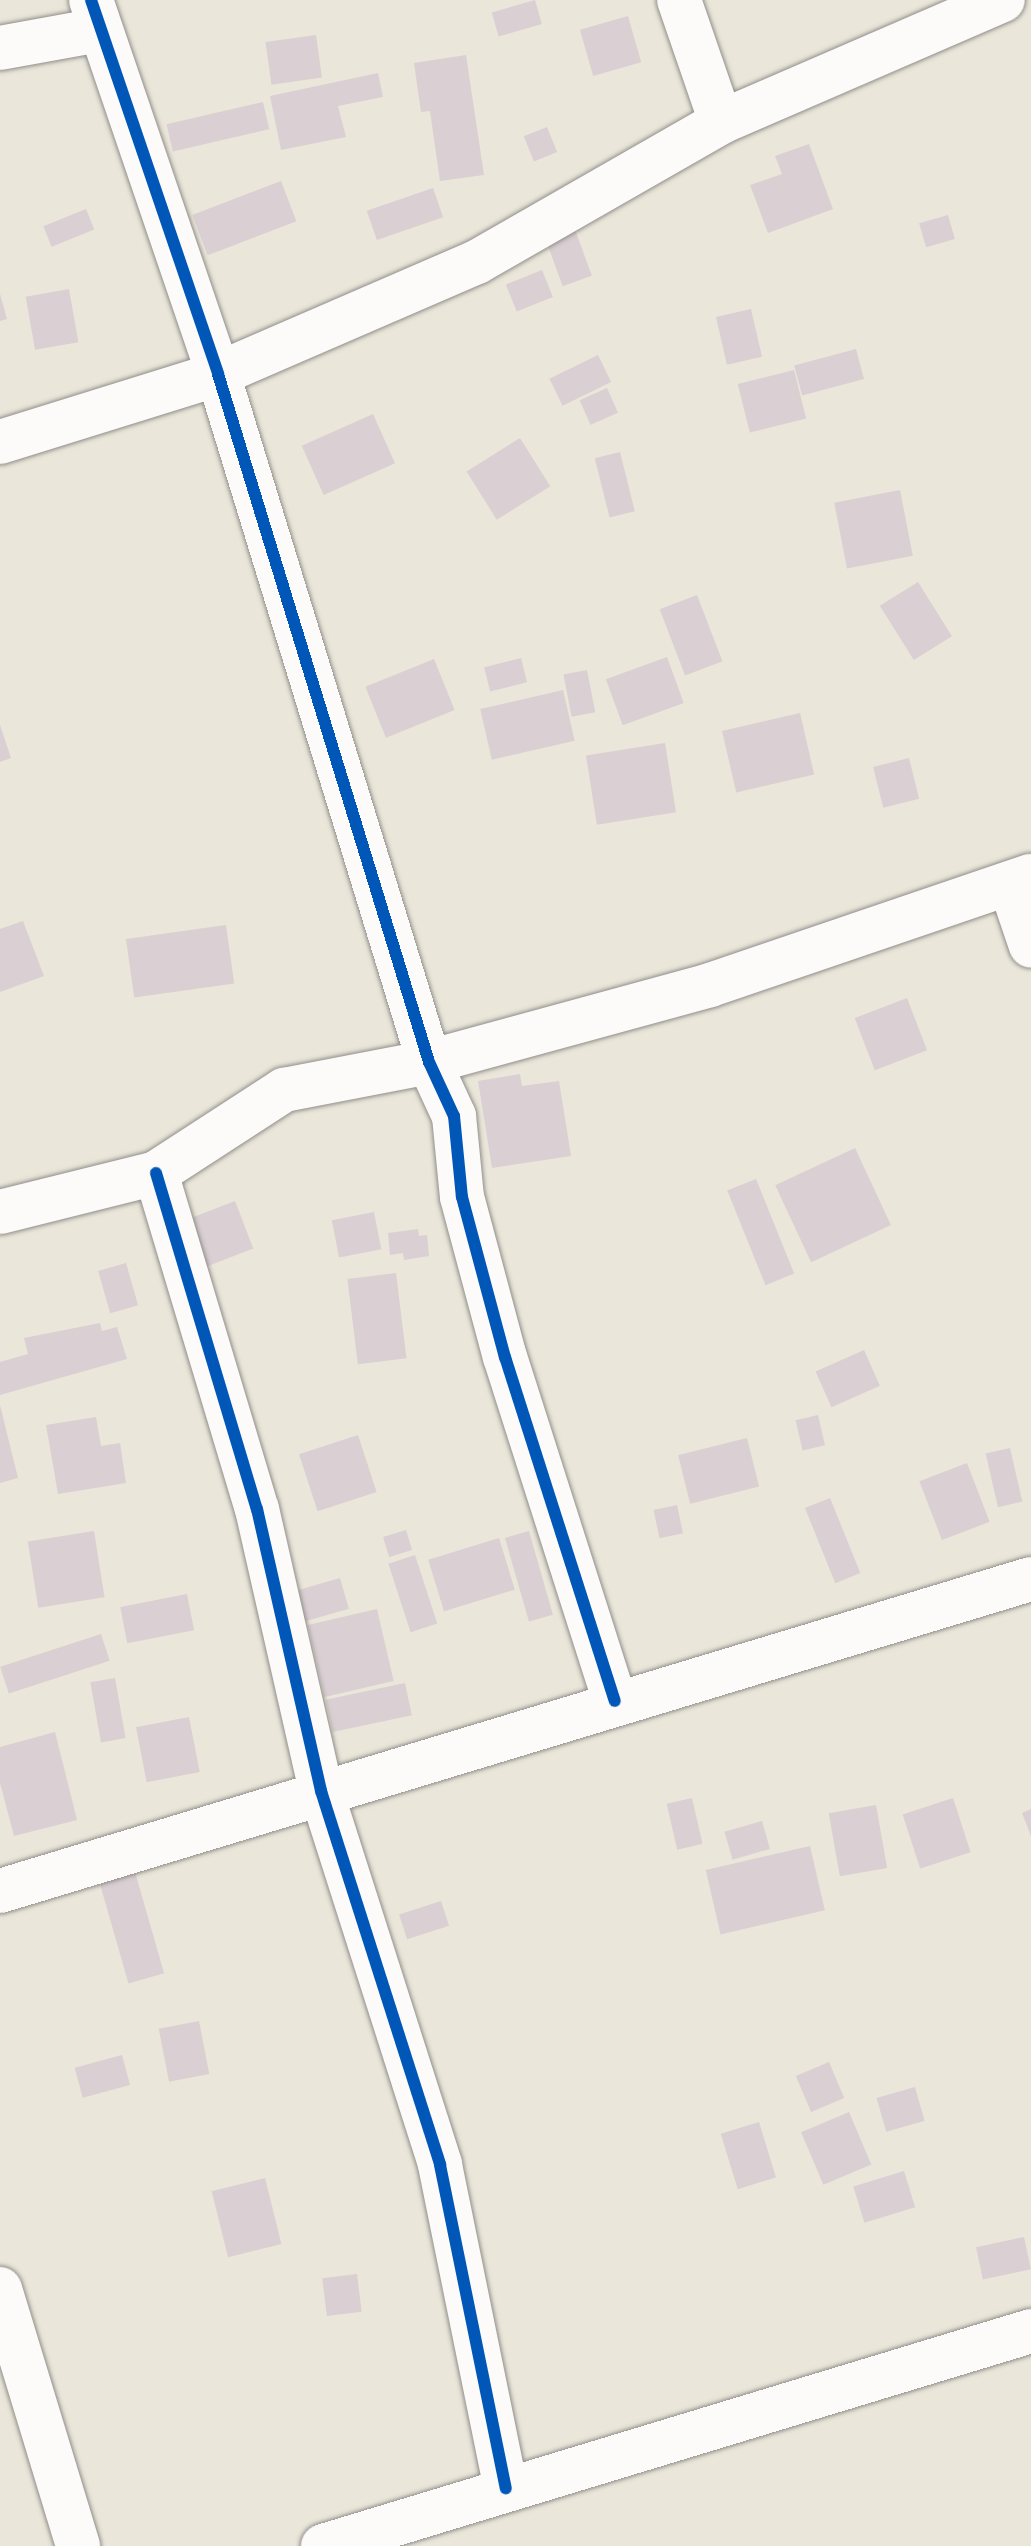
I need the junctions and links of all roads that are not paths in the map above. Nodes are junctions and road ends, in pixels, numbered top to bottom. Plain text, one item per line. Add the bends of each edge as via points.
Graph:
1 (679, 0) edge
2 (1003, 0) edge
3 (95, 15) edge
4 (0, 48) edge
5 (721, 122) junction
6 (218, 374) junction
7 (0, 442) edge
8 (1020, 880) edge
9 (1031, 946) edge
10 (429, 1062) junction
11 (156, 1173) junction
12 (0, 1212) edge
13 (1031, 1579) edge
14 (615, 1701) junction
15 (321, 1791) junction
16 (0, 1891) edge
17 (0, 2289) edge
18 (1031, 2331) edge
19 (506, 2488) junction
20 (78, 2546) edge
21 (323, 2546) edge

1 - 5 street
2 - 5 street
3 - 4 street
3 - 6 street
5 - 6 street via 477,262
6 - 7 street
6 - 10 street
8 - 9 street
8 - 10 street via 710,985
10 - 11 street via 284,1090
10 - 14 street via 454,1116 462,1197 505,1357
11 - 12 street
11 - 15 street via 257,1509
13 - 14 street
14 - 15 street
15 - 16 street
15 - 19 street via 440,2165
17 - 20 street
18 - 19 street
19 - 21 street

